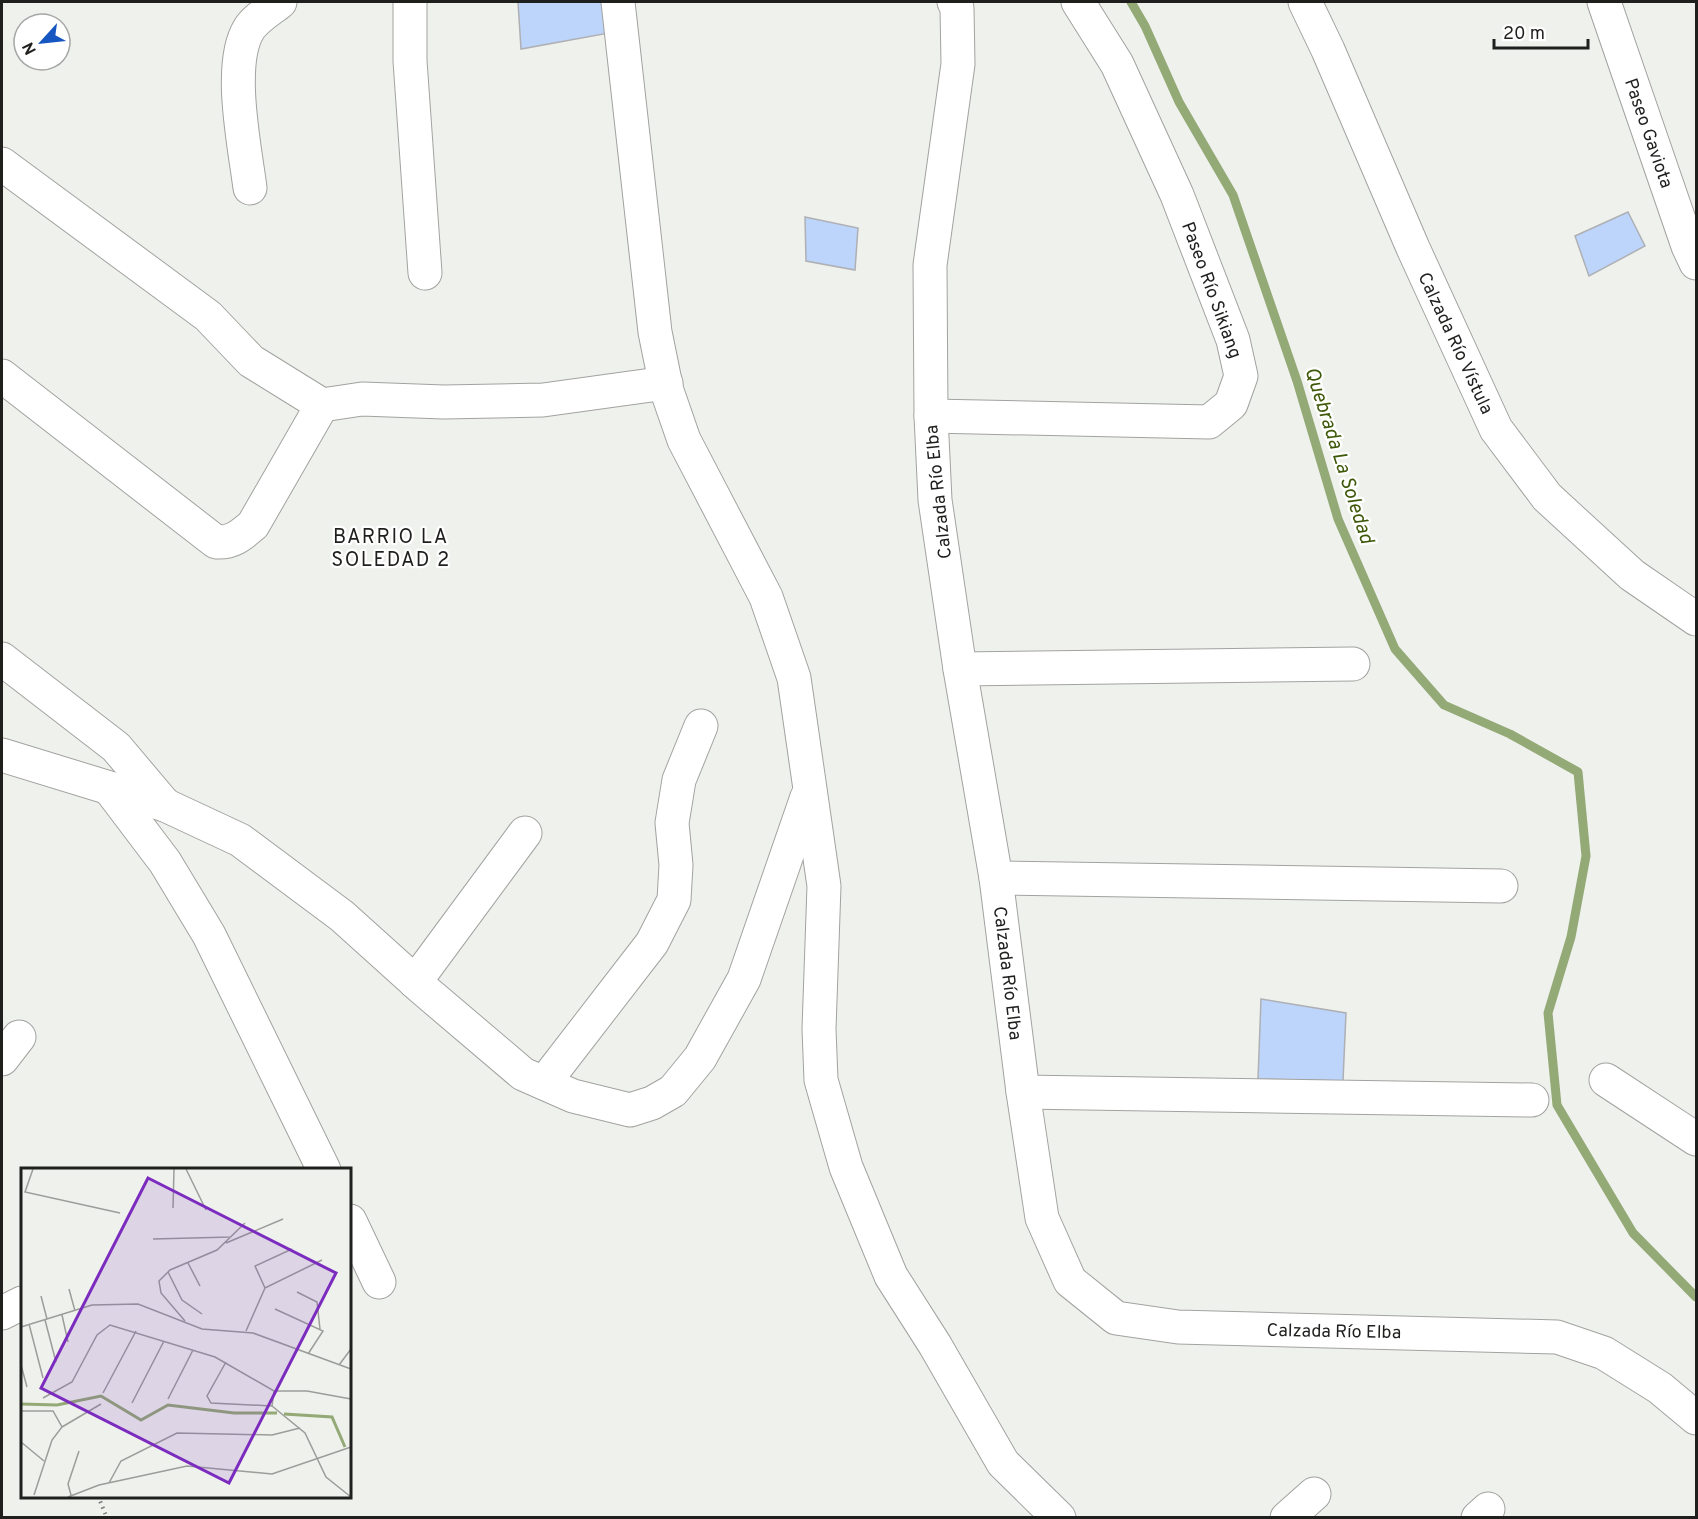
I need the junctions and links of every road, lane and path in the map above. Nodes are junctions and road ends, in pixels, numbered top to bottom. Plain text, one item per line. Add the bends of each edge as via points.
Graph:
1 (280, 2) edge
2 (410, 2) edge
3 (618, 2) edge
4 (1078, 2) edge
5 (1305, 2) edge
6 (1604, 2) edge
7 (963, 4) edge
8 (2, 164) edge
9 (250, 188) dead end
10 (1696, 263) edge
11 (425, 273) dead end
12 (2, 376) edge
13 (666, 384) junction
14 (322, 405) junction
15 (931, 416) junction
16 (1696, 619) edge
17 (2, 659) edge
18 (1353, 664) dead end
19 (960, 669) junction
20 (701, 726) dead end
21 (2, 755) edge
22 (109, 788) junction
23 (809, 792) junction
24 (165, 805) junction
25 (525, 832) dead end
26 (996, 878) junction
27 (1501, 886) dead end
28 (415, 982) junction
29 (1606, 1080) dead end
30 (544, 1083) junction
31 (1023, 1092) junction
32 (1532, 1100) dead end
33 (1696, 1138) edge
34 (323, 1168) edge
35 (351, 1223) edge
36 (379, 1282) dead end
37 (21, 1304) edge
38 (2, 1313) edge
39 (1696, 1418) edge
40 (1314, 1494) dead end
41 (98, 1498) edge
42 (107, 1518) edge
43 (1059, 1518) edge
44 (1287, 1518) edge

1 - 9 street via 249,28 239,55 237,77
2 - 11 street via 410,61
3 - 13 street via 654,321
4 - 15 street, Paseo Río Sikiang via 1117,64 1178,195 1233,340 1241,376 1231,404 1209,422
5 - 16 street, Calzada Río Vístula via 1496,429 1547,497 1632,575
6 - 10 street, Paseo Gaviota
7 - 15 street, Calzada Río Elba via 930,265
8 - 14 street via 208,316 251,361
12 - 14 street via 216,543 228,543 253,525
13 - 14 street via 543,400 362,399
13 - 23 street via 684,440 766,597 794,678
15 - 19 street, Calzada Río Elba via 936,500
17 - 24 street via 116,747
18 - 19 street
19 - 26 street, Calzada Río Elba
20 - 30 street via 679,780 672,823 674,900 652,943
21 - 22 street
22 - 24 street
22 - 34 street via 165,862 209,935
23 - 30 street via 744,979 700,1058 674,1091 630,1110 573,1096
23 - 43 street via 824,886 821,1080 846,1167 891,1276 1003,1463
24 - 28 street via 240,840 342,916
25 - 28 street
26 - 27 street
26 - 31 street, Calzada Río Elba
28 - 30 street via 523,1074
29 - 33 street
31 - 32 street
31 - 39 street, Calzada Río Elba via 1042,1218 1070,1281 1116,1318 1179,1327 1557,1337 1604,1353 1659,1388
35 - 36 street
37 - 38 street
40 - 44 street
41 - 42 path

